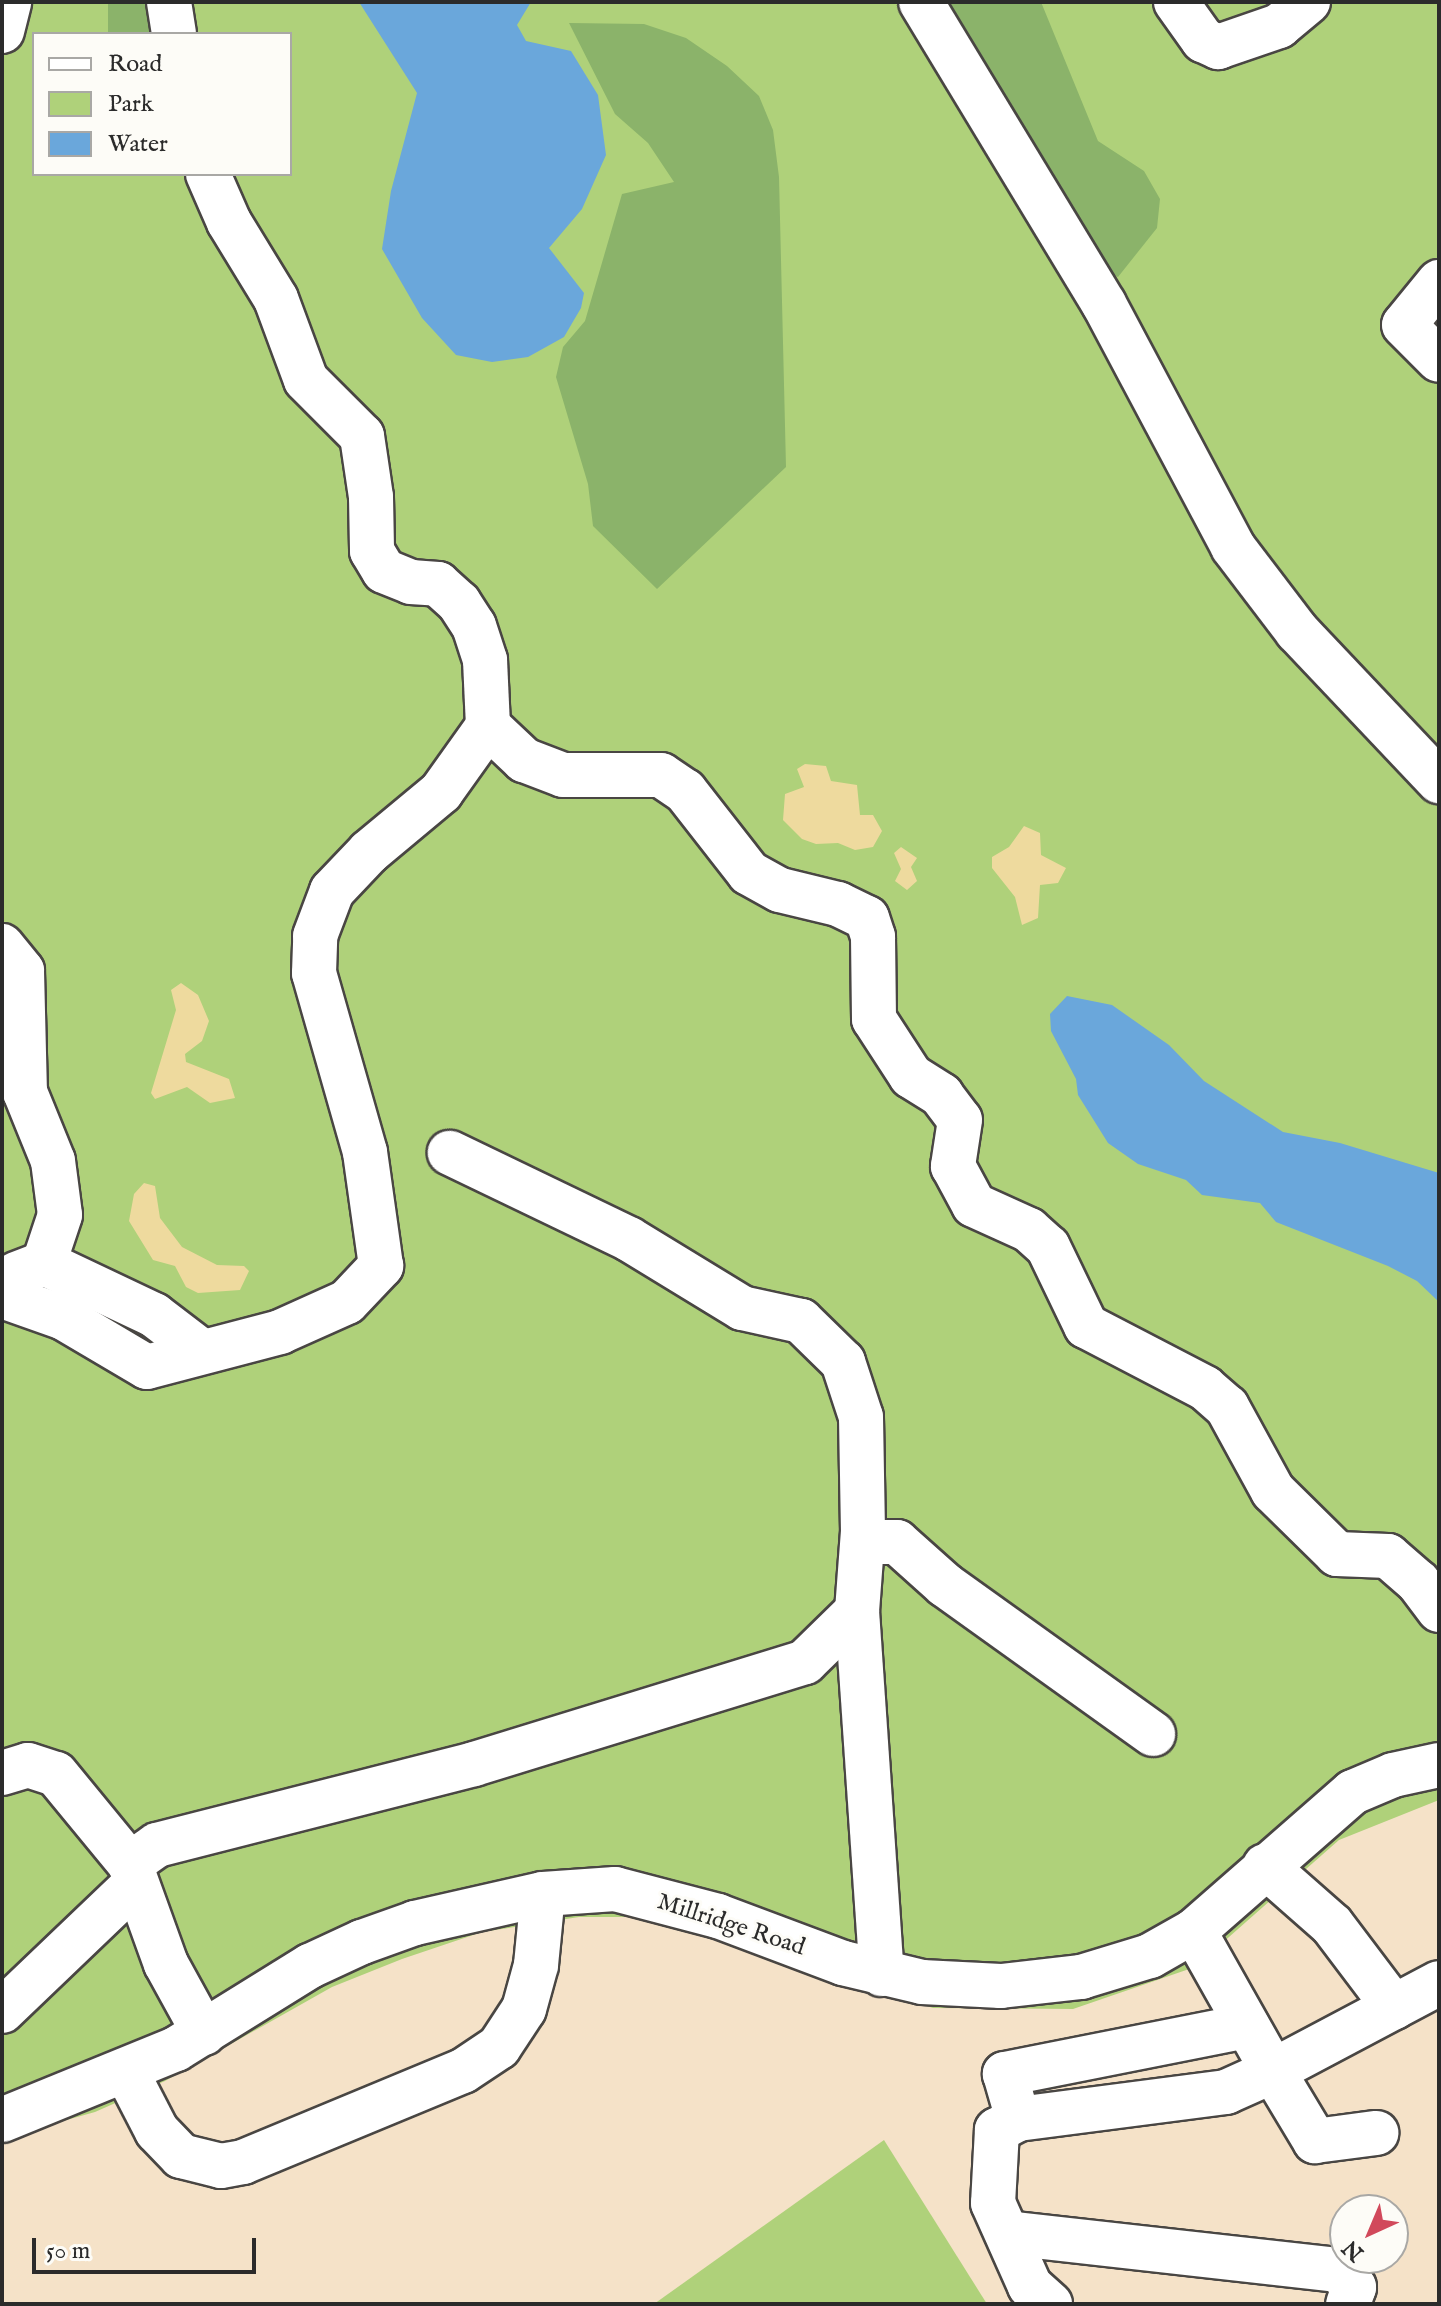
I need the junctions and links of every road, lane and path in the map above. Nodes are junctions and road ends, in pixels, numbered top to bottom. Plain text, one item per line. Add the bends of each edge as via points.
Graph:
1 (9, 2) edge
2 (169, 2) edge
3 (921, 2) edge
4 (1176, 2) edge
5 (1308, 2) edge
6 (2, 31) edge
7 (174, 32) edge
8 (209, 176) edge
9 (1439, 282) edge
10 (1439, 360) edge
11 (488, 726) junction
12 (1439, 781) edge
13 (2, 946) edge
14 (450, 1153) dead end
15 (44, 1263) junction
16 (2, 1279) edge
17 (2, 1296) edge
18 (200, 1350) junction
19 (863, 1542) junction
20 (1439, 1610) edge
21 (857, 1611) junction
22 (1153, 1734) dead end
23 (1439, 1765) edge
24 (2, 1773) edge
25 (1265, 1866) junction
26 (133, 1873) junction
27 (543, 1894) junction
28 (1194, 1931) junction
29 (882, 1974) junction
30 (1439, 1983) edge
31 (1394, 2007) junction
32 (2, 2011) edge
33 (1247, 2026) junction
34 (204, 2033) junction
35 (1273, 2071) junction
36 (127, 2073) junction
37 (1018, 2119) junction
38 (2, 2120) edge
39 (1376, 2133) dead end
40 (1007, 2233) junction
41 (1050, 2304) edge
42 (1348, 2304) edge

1 - 6 street
2 - 7 street
3 - 12 street via 1104,304 1233,547 1297,631
4 - 5 street via 1203,40 1218,47 1279,26
8 - 11 street via 229,222 276,299 306,380 362,436 372,551 384,571 411,582 438,584 474,626 485,660
9 - 10 street via 1404,325
11 - 18 street via 441,792 332,891 315,936 314,973 365,1152 381,1266 347,1302 280,1332
11 - 20 street via 524,760 563,775 661,775 685,791 749,873 780,890 838,904 867,918 873,937 874,1019 911,1076 941,1095 960,1120 953,1166 974,1205 1029,1230 1048,1247 1086,1326 1205,1388 1227,1407 1273,1491 1337,1554 1388,1556
13 - 15 street via 22,971 25,1092 53,1161 60,1215
14 - 19 street via 629,1239 742,1308 801,1321 843,1362 861,1417
15 - 16 street
15 - 18 street via 154,1315
17 - 18 street via 64,1318 147,1367
19 - 21 street
19 - 22 street via 897,1542 945,1585
21 - 26 street via 805,1662 474,1764 157,1845
21 - 29 street
23 - 25 street, Millridge Road via 1393,1775 1353,1792
24 - 26 street via 28,1765 56,1774
25 - 28 street, Millridge Road
25 - 31 street via 1332,1925
26 - 32 street
26 - 34 street via 166,1964
27 - 29 street, Millridge Road via 615,1889 718,1916
27 - 34 street, Millridge Road via 429,1919 362,1942 310,1966
27 - 36 street via 536,1965 524,2009 499,2047 463,2071 243,2162 221,2166 181,2156 157,2131
28 - 29 street, Millridge Road via 1120,1967 1041,1983 961,1985
28 - 33 street
30 - 31 street
31 - 35 street
33 - 35 street
33 - 37 street via 1005,2074
34 - 36 street, Millridge Road
35 - 37 street via 1226,2092
35 - 39 street via 1315,2141
36 - 38 street, Millridge Road
37 - 40 street via 997,2130 992,2169 993,2203
40 - 41 street via 1030,2286
40 - 42 street via 1339,2270 1354,2287

